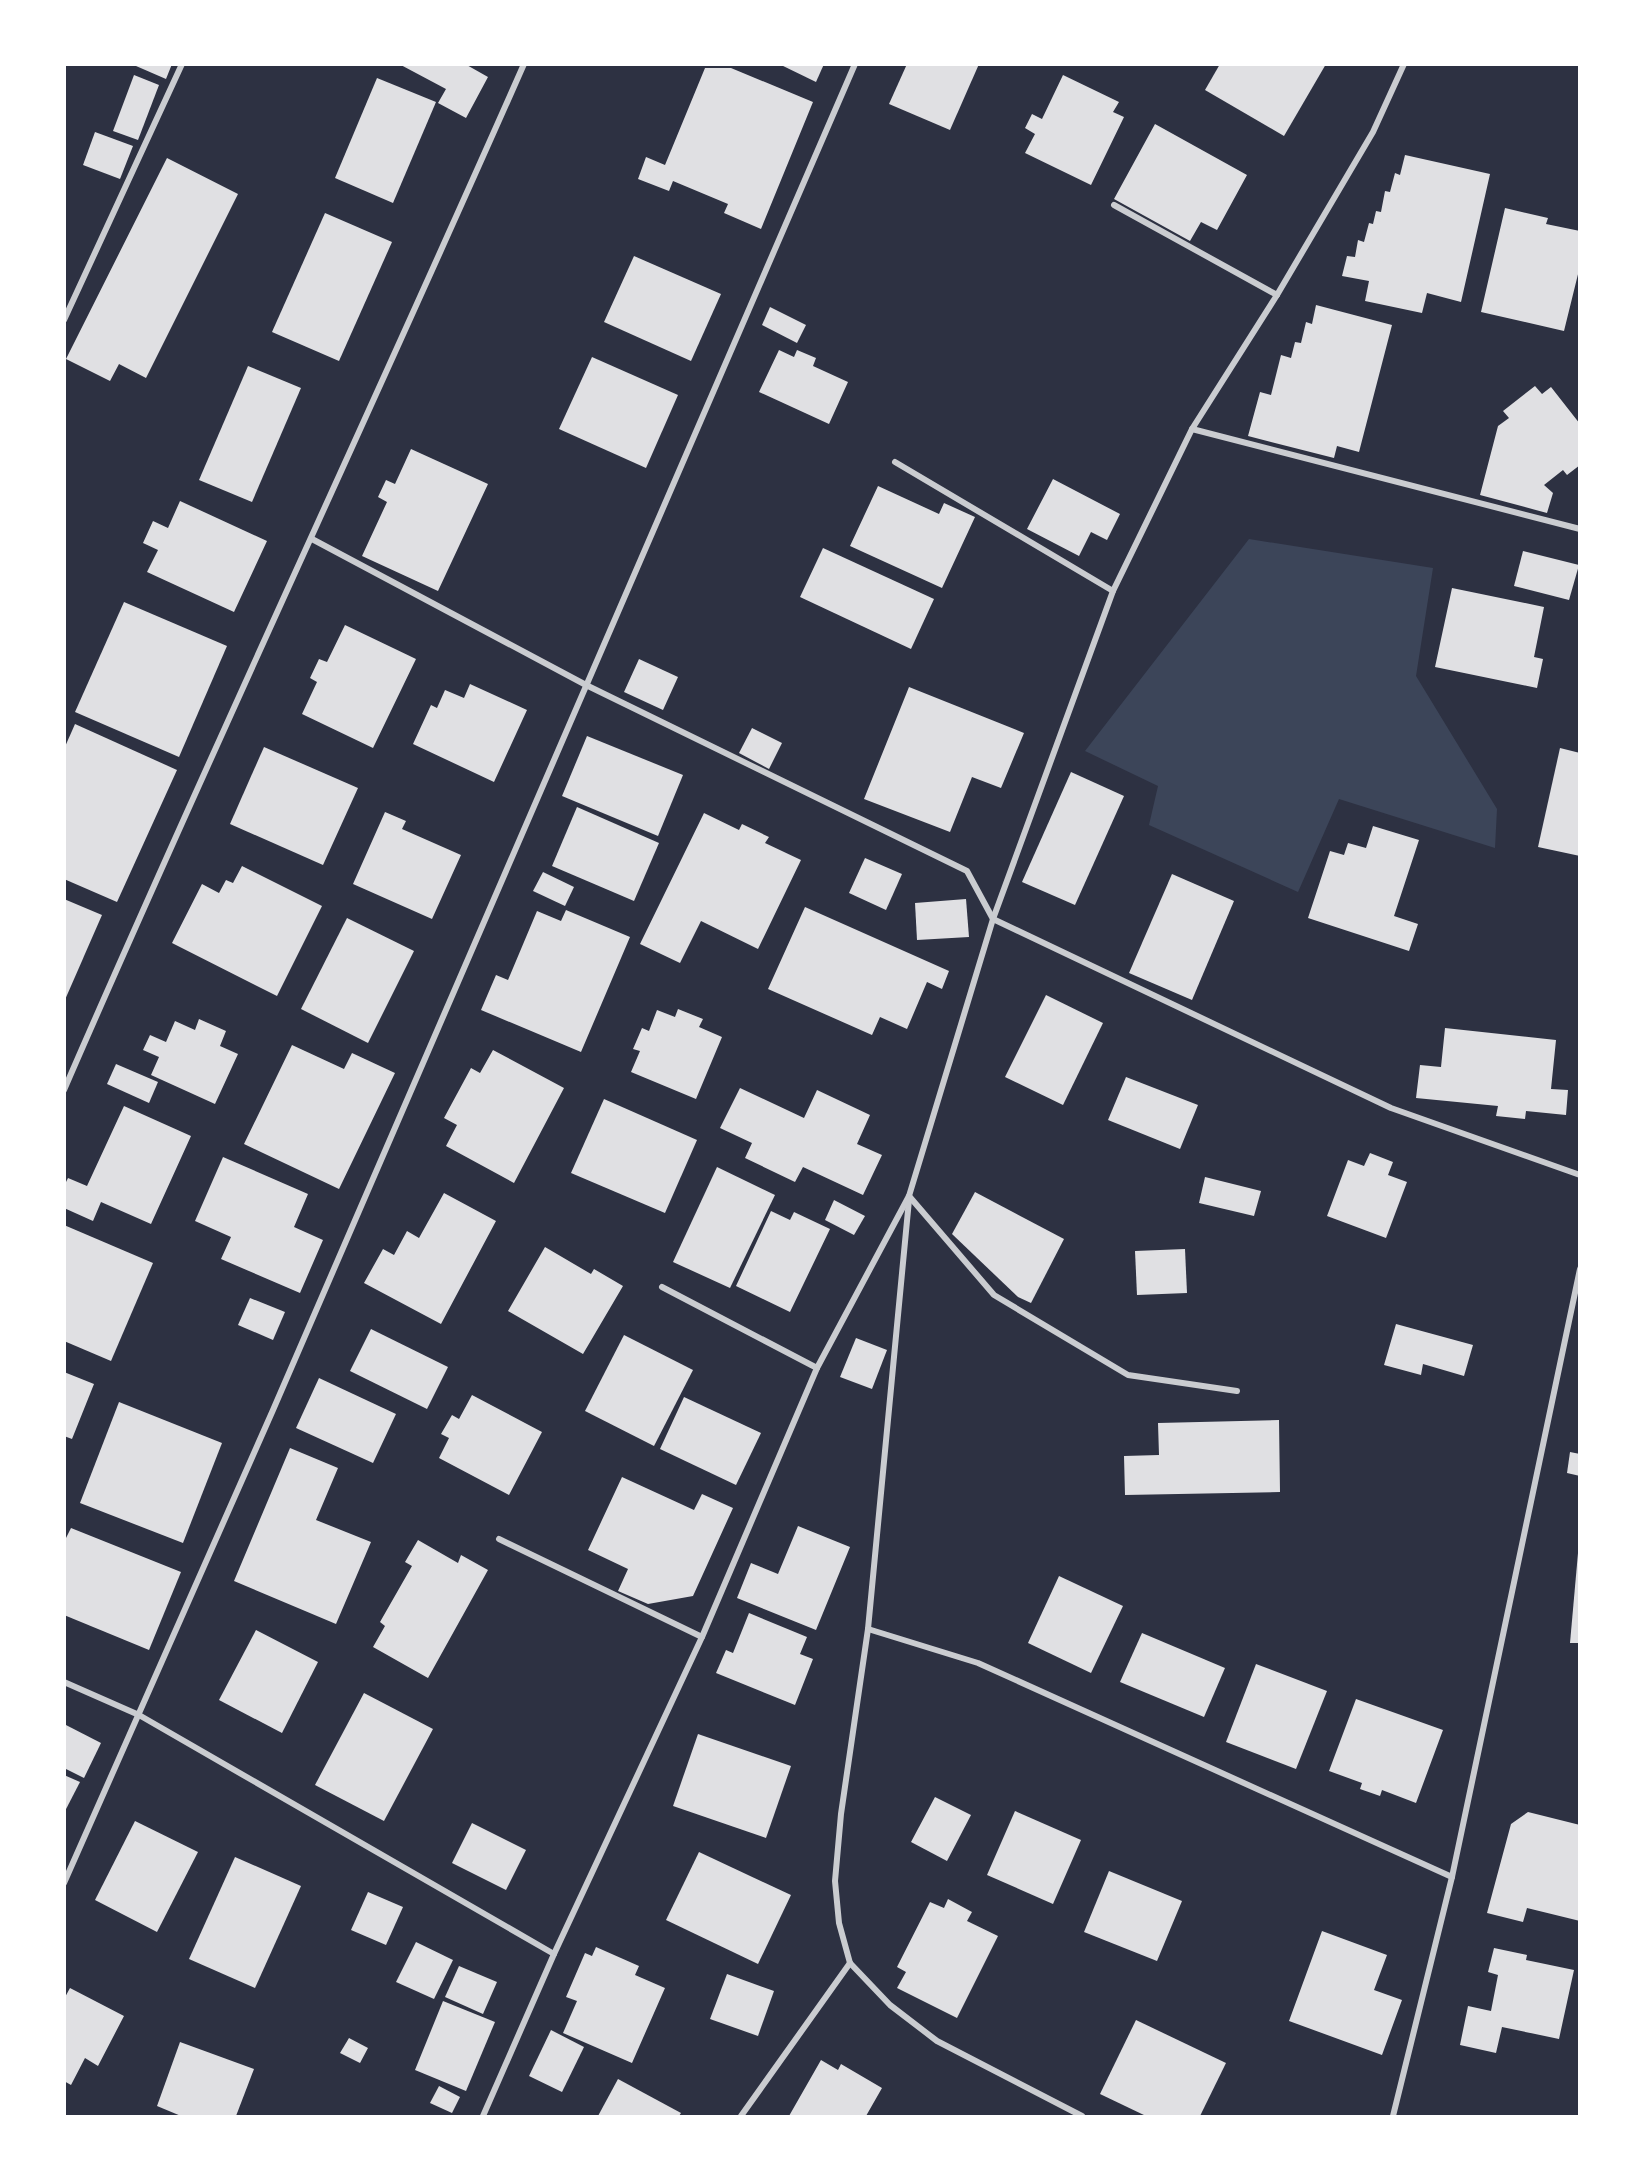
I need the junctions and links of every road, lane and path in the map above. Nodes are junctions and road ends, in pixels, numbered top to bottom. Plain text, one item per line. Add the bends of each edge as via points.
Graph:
1 (182, 64) edge
2 (524, 64) edge
3 (855, 64) edge
4 (1404, 64) edge
5 (1114, 205) dead end
6 (1277, 295) junction
7 (64, 320) edge
8 (1192, 429) junction
9 (894, 462) dead end
10 (1580, 529) edge
11 (312, 539) junction
12 (1113, 591) junction
13 (586, 685) junction
14 (993, 920) junction
15 (64, 1090) edge
16 (1580, 1175) edge
17 (909, 1196) junction
18 (1580, 1269) edge
19 (662, 1287) dead end
20 (817, 1368) junction
21 (1237, 1391) dead end
22 (499, 1539) dead end
23 (868, 1629) junction
24 (702, 1637) junction
25 (64, 1682) edge
26 (139, 1715) junction
27 (1452, 1877) junction
28 (64, 1882) edge
29 (554, 1954) junction
30 (850, 1963) junction
31 (483, 2116) edge
32 (741, 2116) edge
33 (1082, 2116) edge
34 (1393, 2116) edge

1 - 7 street
2 - 11 street
3 - 13 street
4 - 6 street via 1374,132
5 - 6 street
6 - 8 street
8 - 10 street
8 - 12 street
9 - 12 street
11 - 13 street
11 - 15 street via 164,860
12 - 14 street
13 - 14 street via 967,871
13 - 26 street
14 - 16 street via 1391,1108
14 - 17 street
17 - 20 street
17 - 21 street via 994,1295 1015,1308 1128,1375
17 - 23 street
18 - 27 street
19 - 20 street
20 - 24 street
22 - 24 street
23 - 27 street via 978,1663
23 - 30 street via 835,1881 839,1923
24 - 29 street
25 - 26 street
26 - 28 street
26 - 29 street
27 - 34 street
29 - 31 street
30 - 32 street
30 - 33 street via 890,2005 938,2041

